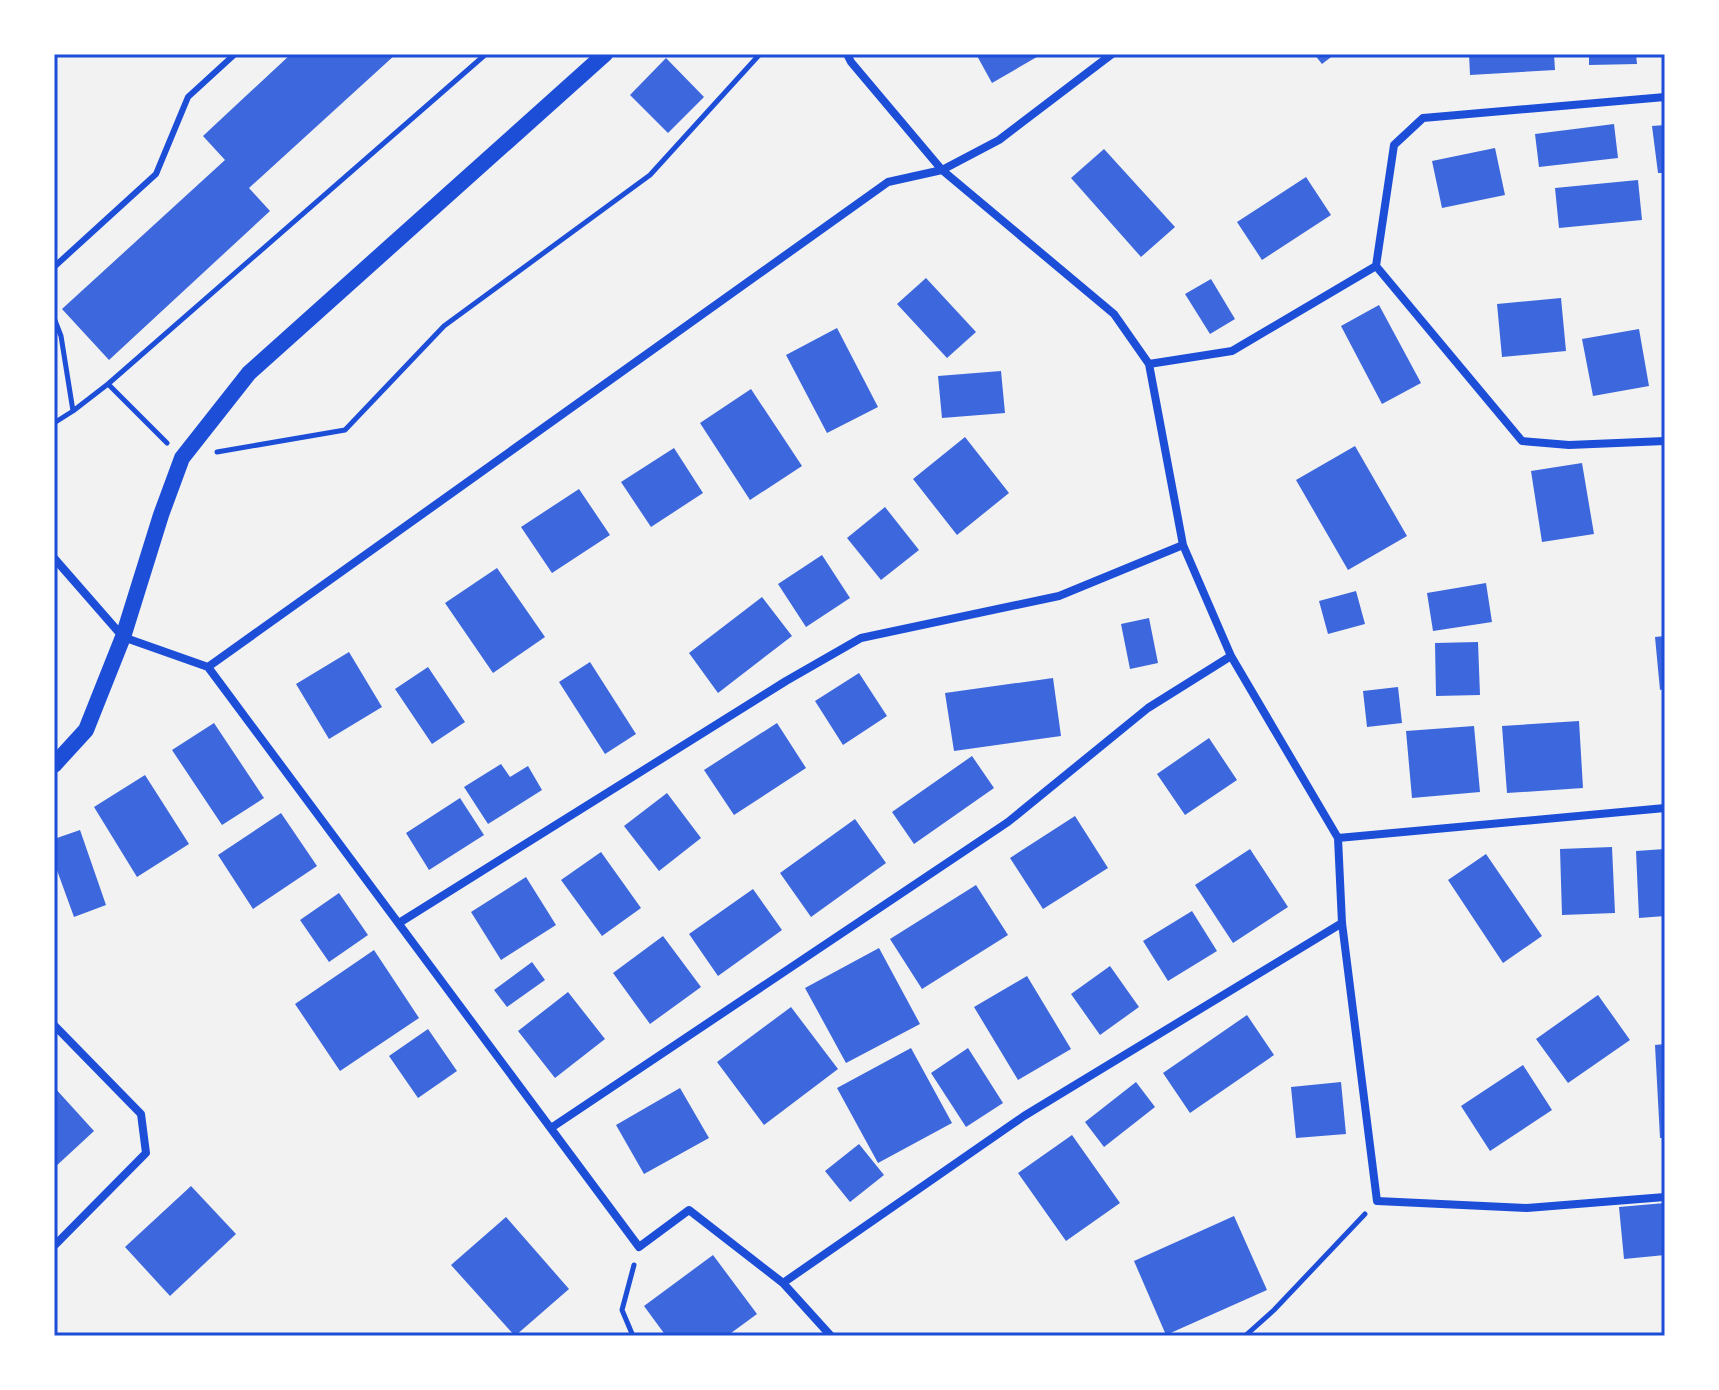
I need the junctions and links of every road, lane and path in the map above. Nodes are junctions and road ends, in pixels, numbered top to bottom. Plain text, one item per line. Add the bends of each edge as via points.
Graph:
1 (235, 54) edge
2 (486, 54) edge
3 (605, 54) edge
4 (760, 54) edge
5 (847, 54) edge
6 (1112, 54) edge
7 (1665, 97) edge
8 (942, 170) junction
9 (1376, 266) junction
10 (54, 267) edge
11 (54, 318) edge
12 (1149, 364) junction
13 (108, 384) junction
14 (73, 411) junction
15 (54, 423) edge
16 (1665, 441) edge
17 (182, 458) junction
18 (1183, 545) junction
19 (54, 558) edge
20 (123, 637) junction
21 (1231, 656) junction
22 (208, 667) junction
23 (54, 765) edge
24 (1665, 808) edge
25 (1338, 838) junction
26 (399, 923) junction
27 (1342, 923) junction
28 (54, 1025) edge
29 (551, 1128) junction
30 (1665, 1197) edge
31 (1377, 1201) junction
32 (54, 1246) edge
33 (639, 1247) junction
34 (783, 1283) junction
35 (633, 1336) edge
36 (831, 1336) edge
37 (1245, 1336) edge

1 - 10 lane via 188,97 156,174
2 - 13 path
3 - 17 main road via 249,373
4 - 17 path via 650,175 444,326 345,430
5 - 8 street
6 - 8 street via 999,140
7 - 9 street via 1423,118 1394,145
8 - 12 street via 1114,314
8 - 22 street via 888,182
9 - 12 street via 1232,351
9 - 16 street via 1522,441
11 - 14 path
12 - 18 street
13 - 14 path
13 - 17 path
14 - 15 path
17 - 20 main road
18 - 21 street
18 - 26 street via 1059,596 861,638
19 - 20 street
20 - 22 street
20 - 23 main road via 86,730
21 - 25 street
21 - 29 street via 1148,708 1008,822
22 - 26 street
24 - 25 street
25 - 27 street
26 - 29 street
27 - 31 street
27 - 34 street via 1024,1116
28 - 32 street via 141,1114 146,1153
29 - 33 street
30 - 31 street via 1527,1208
31 - 37 path
33 - 34 street via 689,1210
33 - 35 path via 622,1310
34 - 36 street

